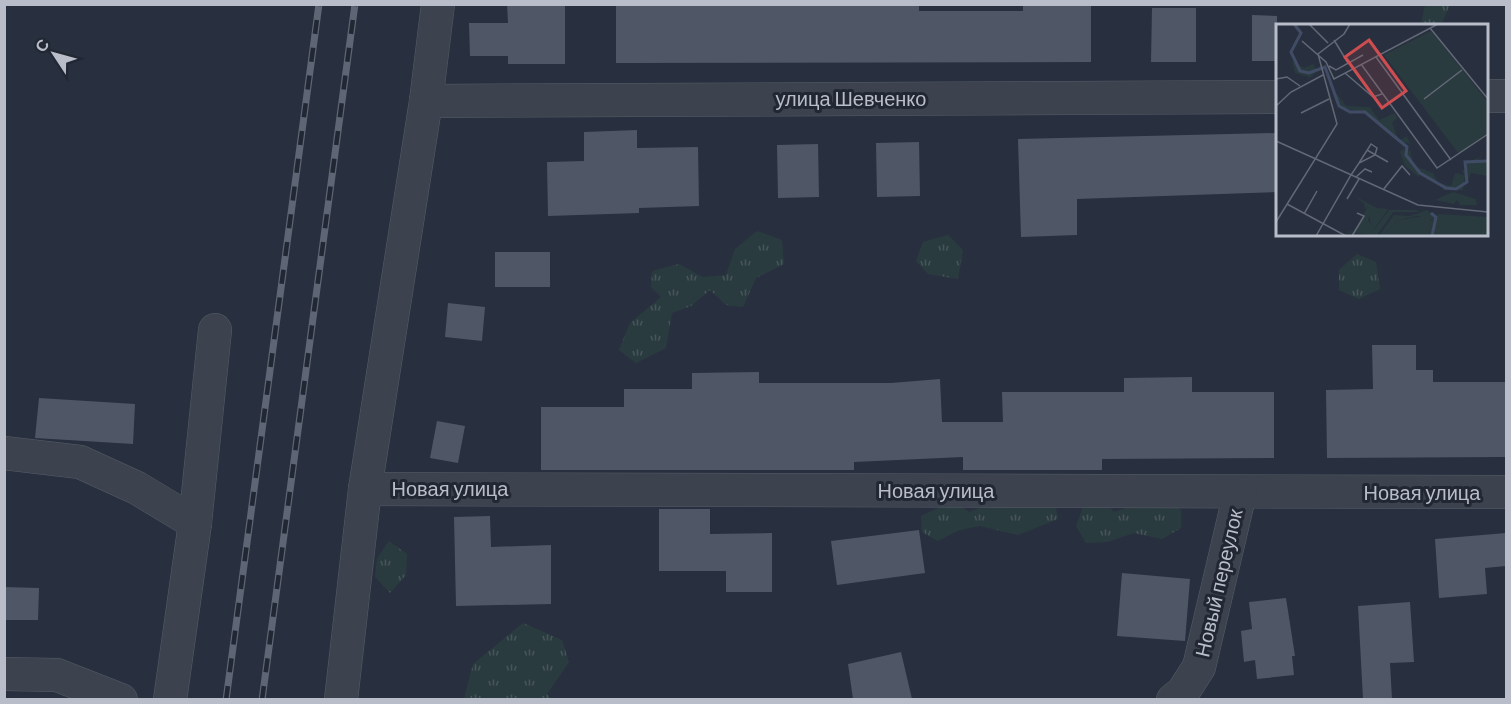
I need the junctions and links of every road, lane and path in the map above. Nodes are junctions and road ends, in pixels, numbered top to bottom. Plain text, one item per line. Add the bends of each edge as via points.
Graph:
1 (438, 4) edge
2 (1487, 96) edge
3 (1506, 96) edge
4 (1276, 97) edge
5 (426, 101) junction
6 (215, 330) dead end
7 (4, 453) edge
8 (365, 489) junction
9 (1240, 492) junction
10 (1506, 492) edge
11 (195, 523) junction
12 (4, 674) edge
13 (121, 699) edge
14 (170, 699) edge
15 (341, 699) edge
16 (1173, 699) edge

1 - 5 street
2 - 3 street
4 - 5 street, улица Шевченко
5 - 8 street
6 - 11 street
7 - 11 street via 80,462 137,488
8 - 9 street, Новая улица
8 - 15 street
9 - 10 street, Новая улица
9 - 16 street, Новый переулок via 1198,667 1183,693
11 - 14 street
12 - 13 street via 57,675

